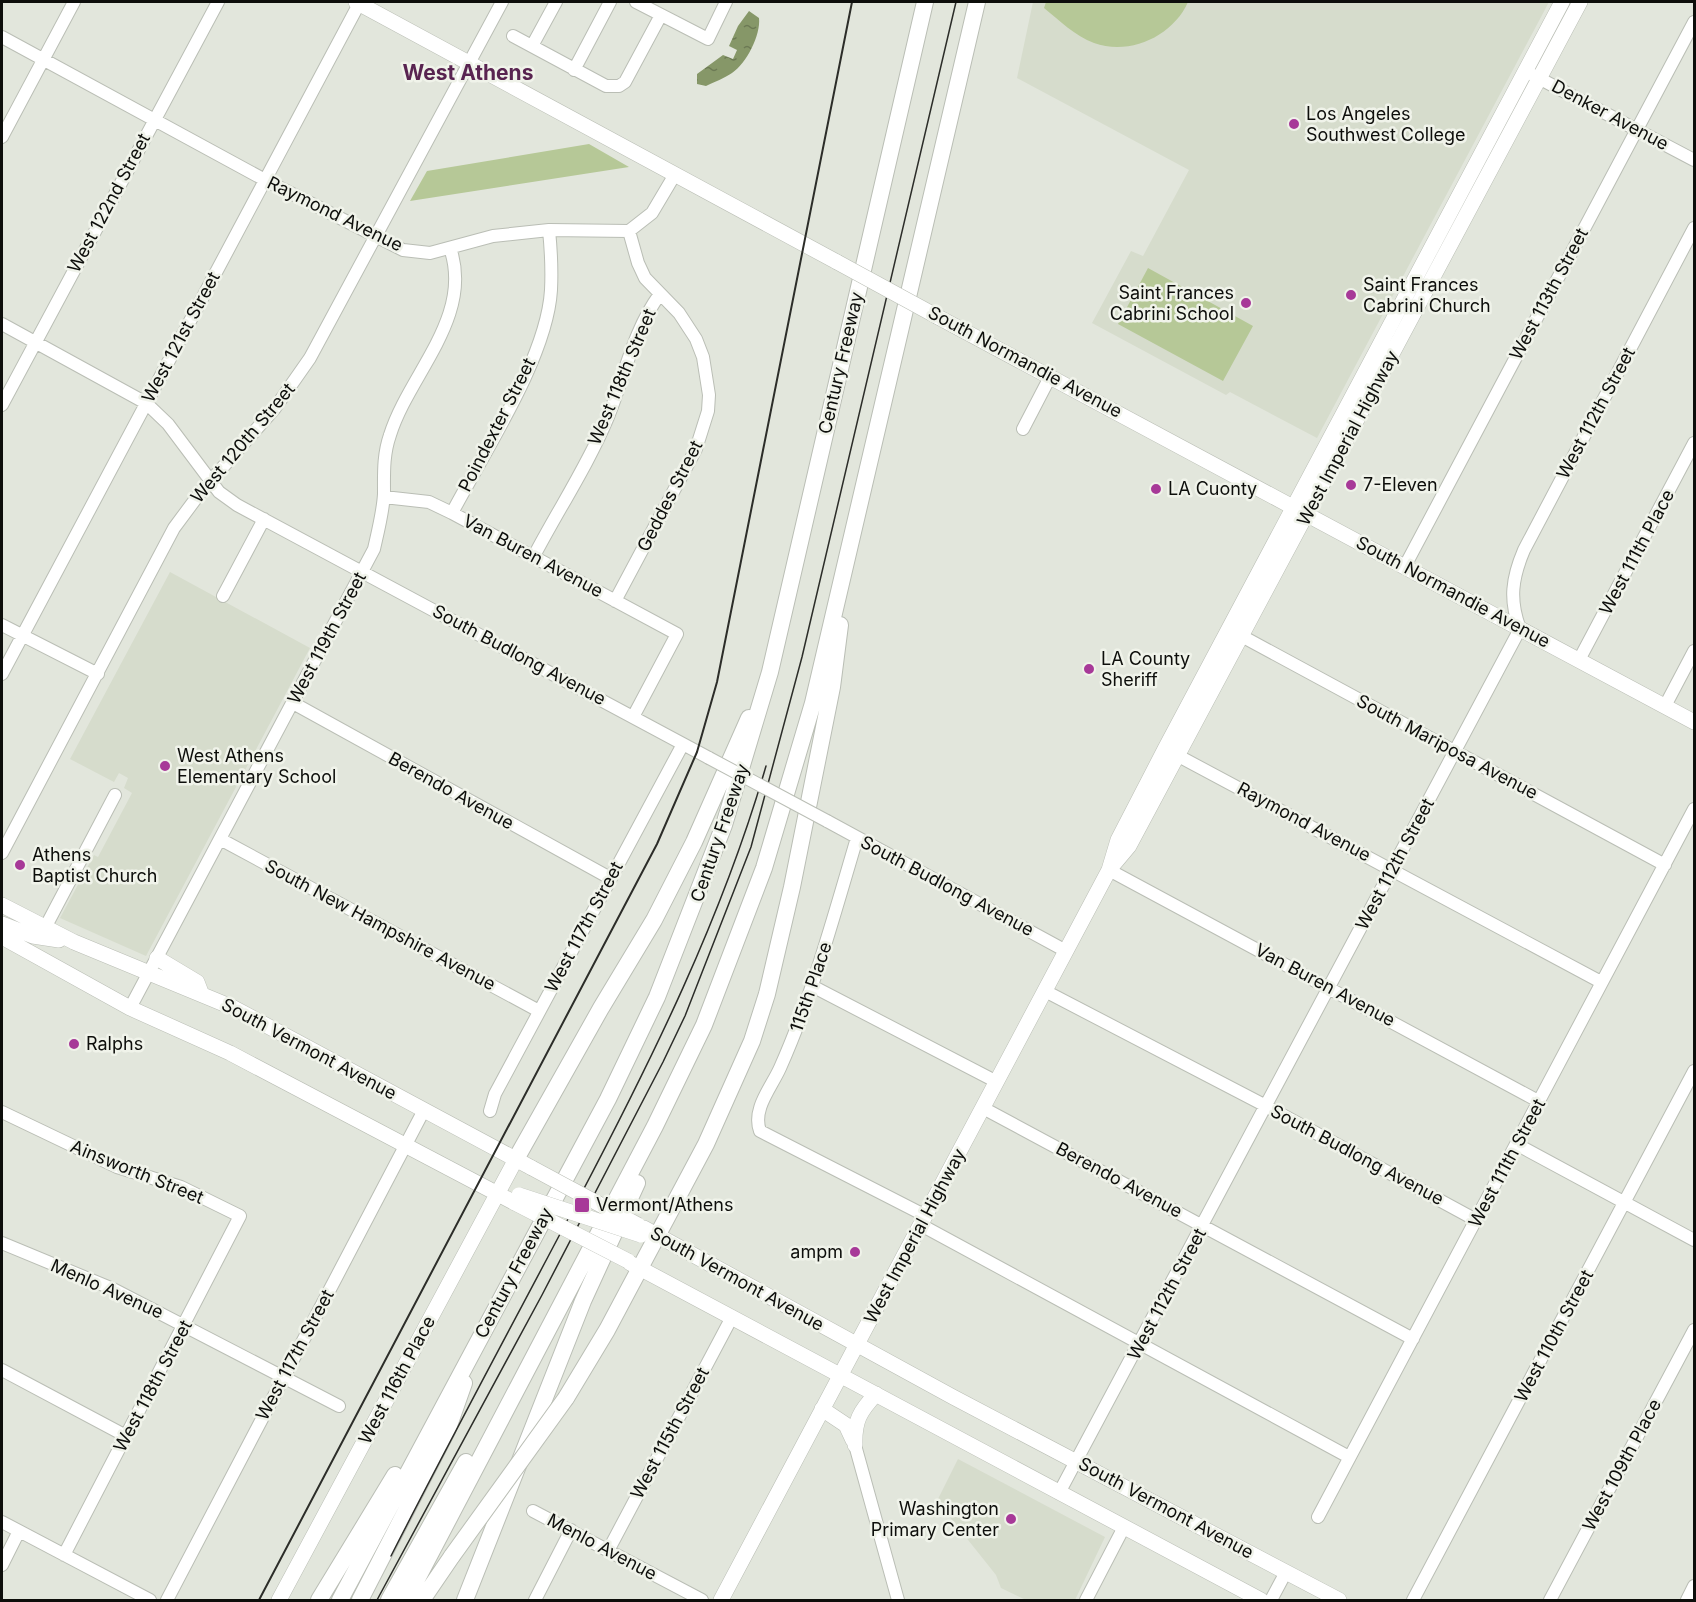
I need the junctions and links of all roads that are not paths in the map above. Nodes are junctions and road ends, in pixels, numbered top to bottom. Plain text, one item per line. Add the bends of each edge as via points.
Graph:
1 (74, 2) edge
2 (218, 2) edge
3 (358, 2) edge
4 (502, 2) edge
5 (555, 2) edge
6 (610, 2) edge
7 (636, 2) edge
8 (726, 2) edge
9 (925, 2) edge
10 (977, 2) edge
11 (1562, 2) edge
12 (1580, 2) edge
13 (662, 15) junction
14 (1695, 22) edge
15 (513, 36) dead end
16 (2, 37) edge
17 (1683, 45) junction
18 (531, 46) junction
19 (1694, 51) edge
20 (43, 59) junction
21 (468, 63) junction
22 (574, 70) junction
23 (1525, 70) junction
24 (1539, 77) junction
25 (153, 120) junction
26 (1637, 129) junction
27 (2, 137) edge
28 (1695, 160) edge
29 (674, 176) junction
30 (265, 180) junction
31 (1695, 228) edge
32 (549, 230) junction
33 (629, 231) junction
34 (374, 237) junction
35 (450, 248) junction
36 (660, 294) junction
37 (2, 324) edge
38 (35, 343) junction
39 (1050, 377) junction
40 (146, 403) junction
41 (2, 405) edge
42 (1023, 429) dead end
43 (1695, 443) edge
44 (212, 479) junction
45 (384, 497) junction
46 (1301, 510) junction
47 (452, 513) junction
48 (264, 519) junction
49 (534, 556) junction
50 (1405, 566) junction
51 (363, 571) junction
52 (842, 591) junction
53 (223, 596) dead end
54 (615, 600) junction
55 (2, 625) edge
56 (1520, 629) junction
57 (1235, 632) junction
58 (21, 636) junction
59 (1695, 651) edge
60 (1579, 660) junction
61 (770, 672) junction
62 (2, 674) edge
63 (98, 675) junction
64 (292, 703) junction
65 (1665, 706) junction
66 (633, 717) junction
67 (1695, 722) edge
68 (683, 744) junction
69 (1171, 752) junction
70 (1454, 752) junction
71 (1154, 769) junction
72 (116, 795) dead end
73 (1695, 809) edge
74 (857, 838) junction
75 (220, 839) junction
76 (1129, 846) junction
77 (2, 853) edge
78 (1665, 865) junction
79 (1392, 869) junction
80 (1109, 870) junction
81 (610, 878) junction
82 (2, 905) edge
83 (2, 924) edge
84 (45, 928) junction
85 (2, 937) edge
86 (74, 942) junction
87 (1066, 951) junction
88 (157, 958) junction
89 (148, 974) junction
90 (1601, 982) junction
91 (812, 986) junction
92 (1330, 988) junction
93 (1045, 991) junction
94 (717, 994) junction
95 (202, 995) junction
96 (130, 1008) junction
97 (539, 1011) junction
98 (1695, 1071) edge
99 (997, 1082) junction
100 (1540, 1102) junction
101 (1266, 1106) junction
102 (983, 1108) junction
103 (424, 1110) junction
104 (2, 1112) edge
105 (490, 1112) dead end
106 (1516, 1144) junction
107 (405, 1147) junction
108 (516, 1160) junction
109 (496, 1194) junction
110 (517, 1199) junction
111 (1624, 1203) junction
112 (240, 1216) joint
113 (1476, 1220) junction
114 (923, 1221) junction
115 (1204, 1226) junction
116 (647, 1233) junction
117 (1695, 1240) edge
118 (2, 1243) edge
119 (588, 1252) junction
120 (634, 1264) junction
121 (732, 1317) junction
122 (185, 1324) junction
123 (1695, 1330) edge
124 (481, 1334) junction
125 (1413, 1339) junction
126 (1141, 1343) junction
127 (857, 1345) junction
128 (2, 1370) edge
129 (841, 1375) junction
130 (283, 1377) junction
131 (452, 1389) junction
132 (876, 1394) junction
133 (339, 1406) dead end
134 (822, 1409) junction
135 (126, 1436) junction
136 (855, 1445) junction
137 (1349, 1457) junction
138 (1078, 1461) junction
139 (1059, 1493) junction
140 (533, 1511) dead end
141 (1318, 1517) dead end
142 (2, 1522) edge
143 (1124, 1527) junction
144 (571, 1530) junction
145 (19, 1531) junction
146 (609, 1549) junction
147 (64, 1555) junction
148 (2, 1565) edge
149 (1286, 1572) junction
150 (1695, 1586) edge
151 (150, 1600) edge
152 (167, 1600) edge
153 (279, 1600) edge
154 (319, 1600) edge
155 (340, 1600) edge
156 (360, 1600) edge
157 (389, 1600) edge
158 (406, 1600) edge
159 (422, 1600) edge
160 (465, 1600) edge
161 (535, 1600) edge
162 (702, 1600) edge
163 (721, 1600) edge
164 (898, 1600) edge
165 (1086, 1600) edge
166 (1262, 1600) edge
167 (1271, 1600) edge
168 (1339, 1600) edge
169 (1413, 1600) edge
170 (1550, 1600) edge
171 (1687, 1600) edge

1 - 20 street
2 - 25 street, West 122nd Street
3 - 21 main road, South Normandie Avenue
3 - 30 street, West 121st Street
4 - 21 street, West 120th Street
5 - 18 street
6 - 22 street
7 - 13 street
8 - 13 street via 708,39
9 - 61 highway, Century Freeway
10 - 52 highway
11 - 23 main road, West Imperial Highway
12 - 24 main road, West Imperial Highway
13 - 22 street via 625,82 619,86 606,87
14 - 17 street, West 113th Street
15 - 18 street
16 - 20 street, Raymond Avenue
17 - 19 street
17 - 26 street, West 113th Street
18 - 22 street
20 - 25 street, Raymond Avenue
20 - 27 street
21 - 29 main road, South Normandie Avenue
21 - 34 street, West 120th Street
23 - 24 street, Denker Avenue
23 - 46 main road, West Imperial Highway
24 - 26 street, Denker Avenue
24 - 46 main road, West Imperial Highway
25 - 30 street, Raymond Avenue
25 - 38 street, West 122nd Street
26 - 28 street, Denker Avenue
26 - 50 street, West 113th Street
29 - 33 street via 652,213
29 - 39 main road, South Normandie Avenue, bridge
30 - 34 street, Raymond Avenue
30 - 40 street, West 121st Street
31 - 56 street, West 112th Street via 1516,568 1512,609
32 - 33 street, Raymond Avenue
32 - 35 street, Raymond Avenue via 493,236
32 - 47 street, Poindexter Street via 551,292 535,354
33 - 36 street, Geddes Street via 645,278
34 - 35 street, Raymond Avenue via 413,252
34 - 44 street, West 120th Street via 299,375
35 - 45 street, West 119th Street via 457,273 453,305 390,434 384,464
36 - 49 street, West 118th Street via 636,336 604,424
36 - 54 street, Geddes Street via 696,339 707,377 708,411 696,449
37 - 38 street, South Budlong Avenue
38 - 40 street, South Budlong Avenue
38 - 41 street, West 122nd Street
39 - 42 street
39 - 46 main road, South Normandie Avenue
40 - 44 street, South Budlong Avenue
40 - 58 street, West 121st Street
43 - 60 street, West 111th Place
44 - 48 street, South Budlong Avenue via 219,492
44 - 63 street, West 120th Street via 174,528
45 - 47 street, Van Buren Avenue via 429,502
45 - 51 street, West 119th Street via 374,549
46 - 50 main road, South Normandie Avenue
46 - 57 main road, West Imperial Highway
47 - 49 street, Van Buren Avenue
48 - 51 street, South Budlong Avenue
48 - 53 street
49 - 54 street, Van Buren Avenue
50 - 56 main road, South Normandie Avenue
51 - 64 street, West 119th Street
51 - 66 street, South Budlong Avenue
52 - 94 highway via 790,788
52 - 116 highway via 832,687 767,994 737,1079
54 - 66 street, Van Buren Avenue via 677,634
55 - 58 street
56 - 60 main road, South Normandie Avenue
56 - 70 street, West 112th Street
57 - 69 main road, West Imperial Highway
57 - 70 street, South Mariposa Avenue
58 - 62 street, West 121st Street
58 - 63 street
59 - 65 street
60 - 65 main road, South Normandie Avenue
61 - 108 highway via 659,910
61 - 124 highway, Century Freeway via 724,825 657,997 608,1099
63 - 77 street, West 120th Street
64 - 75 street, West 119th Street
64 - 81 street, Berendo Avenue
65 - 67 main road, South Normandie Avenue
66 - 68 street, South Budlong Avenue
68 - 74 street, South Budlong Avenue, bridge
68 - 81 street, West 117th Street
69 - 71 main road, West Imperial Highway
69 - 76 main road, West Imperial Highway
69 - 79 street, Raymond Avenue
70 - 78 street, South Mariposa Avenue
70 - 79 street, West 112th Street
71 - 76 main road via 1156,780 1133,823
71 - 80 main road, West Imperial Highway via 1118,840
72 - 84 street
73 - 78 street, West 111th Street
74 - 87 street, South Budlong Avenue
74 - 91 street, 115th Place
75 - 88 street, West 119th Street
75 - 97 street, South New Hampshire Avenue
76 - 80 main road, West Imperial Highway
78 - 90 street, West 111th Street
79 - 90 street, Raymond Avenue
79 - 92 street, West 112th Street
80 - 87 main road, West Imperial Highway
80 - 92 street, Van Buren Avenue
81 - 97 street, West 117th Street
82 - 84 main road, South Vermont Avenue
83 - 86 main road via 33,936
84 - 86 main road, South Vermont Avenue
85 - 96 main road, South Vermont Avenue
86 - 89 main road, South Vermont Avenue
87 - 93 main road, West Imperial Highway
88 - 89 street, West 119th Street
88 - 95 main road via 197,982
89 - 95 main road, South Vermont Avenue
89 - 96 street, West 119th Street
90 - 100 street, West 111th Street
91 - 99 street
91 - 114 street, 115th Place via 792,1042 761,1105 757,1123 760,1131
92 - 100 street, Van Buren Avenue
92 - 101 street, West 112th Street
93 - 99 main road, West Imperial Highway
93 - 101 street, South Budlong Avenue
94 - 119 highway via 673,1090
94 - 160 highway via 686,1076 579,1311
95 - 103 main road, South Vermont Avenue via 234,1008
96 - 107 main road, South Vermont Avenue via 230,1053
97 - 105 street, West 117th Street via 495,1094
98 - 111 street, West 110th Street
99 - 102 main road, West Imperial Highway
100 - 106 street, West 111th Street
101 - 113 street, South Budlong Avenue
101 - 115 street, West 112th Street
102 - 114 main road, West Imperial Highway
102 - 115 street, Berendo Avenue
103 - 107 street, West 117th Street
103 - 108 main road, South Vermont Avenue
104 - 112 street, Ainsworth Street via 117,1167 181,1187
106 - 111 street
106 - 113 street, West 111th Street
107 - 109 main road, South Vermont Avenue
107 - 130 street, West 117th Street
108 - 109 main road, West 116th Place
108 - 116 main road, South Vermont Avenue, bridge
109 - 110 main road, South Vermont Avenue
109 - 153 main road, West 116th Place
110 - 116 main road, bridge
110 - 120 main road, South Vermont Avenue, bridge
111 - 117 street
111 - 169 street, West 110th Street
112 - 122 street, West 118th Street
113 - 125 street, West 111th Street
114 - 126 street
114 - 127 main road, West Imperial Highway
115 - 125 street, Berendo Avenue
115 - 126 street, West 112th Street
116 - 120 highway
116 - 127 main road, South Vermont Avenue
118 - 122 street, Menlo Avenue via 113,1288
119 - 157 highway via 498,1403
119 - 158 highway
120 - 121 main road, South Vermont Avenue
120 - 159 highway, bridge via 566,1398
121 - 129 main road, South Vermont Avenue
121 - 146 street, West 115th Street
122 - 130 street, Menlo Avenue
122 - 135 street, West 118th Street
123 - 170 street, West 109th Place
124 - 131 highway, Century Freeway
124 - 156 highway via 447,1431
125 - 137 street, West 111th Street
126 - 137 street
126 - 138 street, West 112th Street
127 - 129 main road, West Imperial Highway
127 - 138 main road, South Vermont Avenue
128 - 135 street
129 - 132 main road, South Vermont Avenue
129 - 134 main road, West Imperial Highway
130 - 133 street, Menlo Avenue
130 - 152 street, West 117th Street
131 - 154 highway
131 - 155 highway, Century Freeway
132 - 136 main road via 858,1415
132 - 139 main road, South Vermont Avenue
134 - 136 main road via 846,1425
134 - 163 main road, West Imperial Highway
135 - 147 street, West 118th Street
136 - 164 street
137 - 141 street, West 111th Street
138 - 139 street, West 112th Street
138 - 149 main road, South Vermont Avenue
139 - 143 main road, South Vermont Avenue
140 - 144 street, Menlo Avenue
142 - 145 street
143 - 165 street
143 - 166 main road, South Vermont Avenue
144 - 146 street, Menlo Avenue
144 - 161 street
145 - 147 street
145 - 148 street
146 - 162 street, Menlo Avenue
147 - 151 street
149 - 167 street
149 - 168 main road, South Vermont Avenue
150 - 171 street

